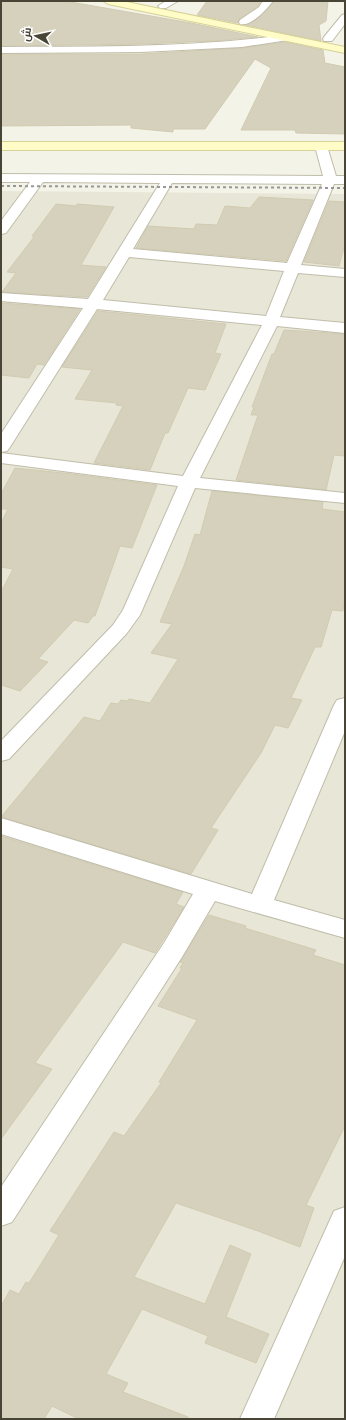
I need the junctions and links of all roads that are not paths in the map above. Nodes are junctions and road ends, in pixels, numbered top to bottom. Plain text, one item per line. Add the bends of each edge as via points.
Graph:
1 (108, 1) edge
2 (140, 1) edge
3 (174, 1) edge
4 (268, 1) edge
5 (163, 6) junction
6 (345, 17) edge
7 (244, 22) junction
8 (284, 38) junction
9 (328, 39) junction
10 (345, 42) edge
11 (1, 50) edge
12 (345, 50) edge
13 (1, 146) edge
14 (321, 146) junction
15 (345, 146) edge
16 (1, 178) edge
17 (39, 178) junction
18 (169, 178) junction
19 (337, 180) edge
20 (1, 230) edge
21 (125, 252) junction
22 (292, 268) junction
23 (345, 273) edge
24 (1, 297) edge
25 (93, 304) junction
26 (272, 322) junction
27 (345, 328) edge
28 (1, 447) edge
29 (1, 458) edge
30 (189, 482) junction
31 (345, 498) edge
32 (345, 705) edge
33 (1, 754) edge
34 (1, 826) edge
35 (208, 890) junction
36 (260, 904) junction
37 (345, 929) edge
38 (1, 1213) edge
39 (345, 1220) edge
40 (257, 1419) edge

1 - 8 main road
2 - 5 main road
3 - 5 street
4 - 7 street via 262,9
5 - 7 main road
6 - 9 street
7 - 9 main road
8 - 11 street via 242,44 148,49
8 - 12 main road
9 - 10 main road
13 - 14 main road
14 - 15 main road
14 - 19 street
16 - 17 street
17 - 18 street
17 - 20 street
18 - 19 street
18 - 21 street
19 - 22 street
21 - 22 street
21 - 25 street
22 - 23 street
22 - 26 street
24 - 25 street
25 - 26 street
25 - 28 street
26 - 27 street
26 - 30 street
29 - 30 street
30 - 31 street
30 - 33 street via 133,612 120,629
32 - 36 street
34 - 35 street
35 - 36 street
35 - 38 street via 174,950
36 - 37 street
39 - 40 street

